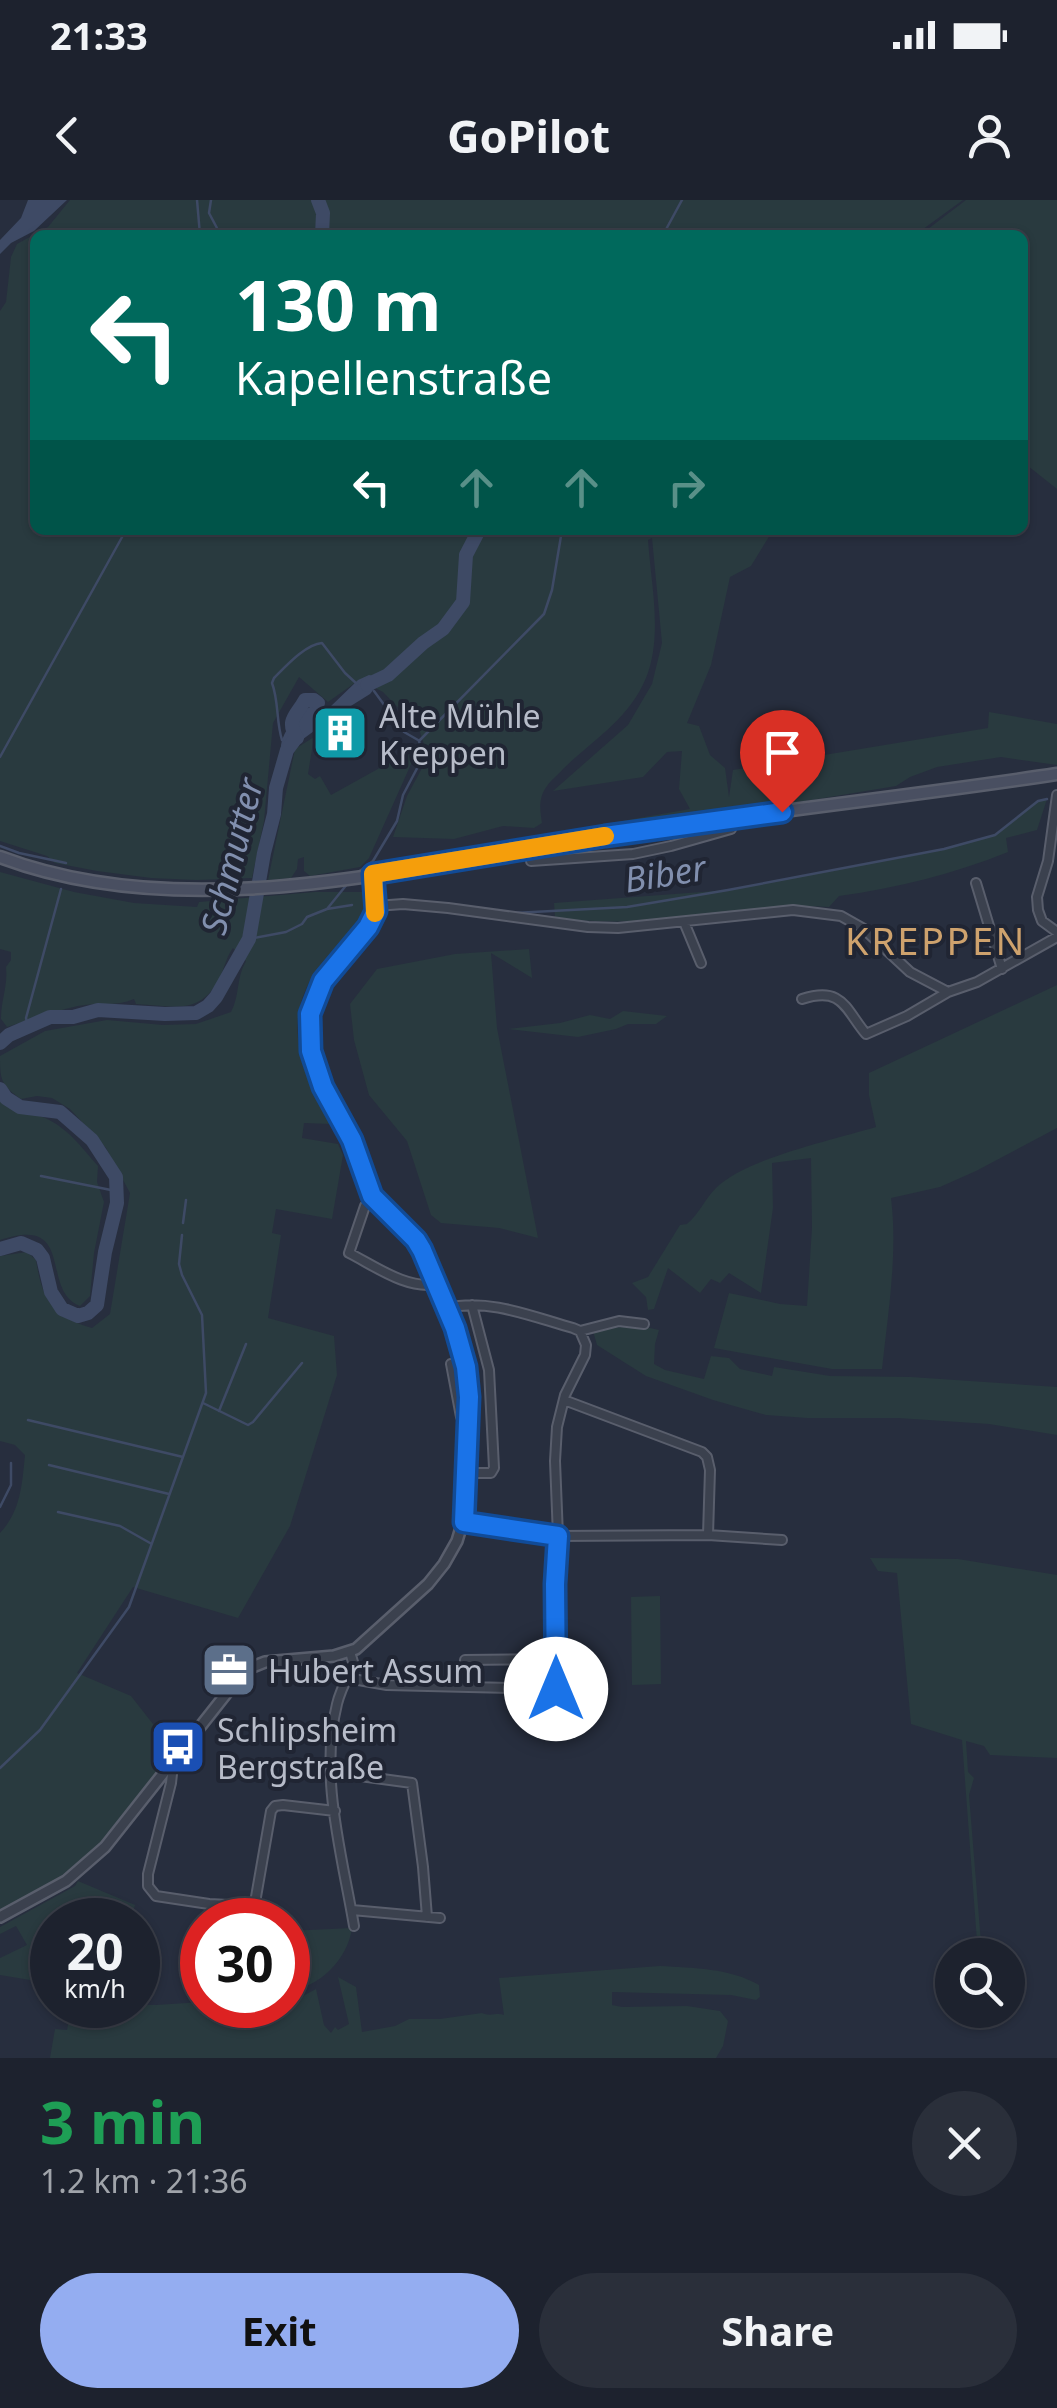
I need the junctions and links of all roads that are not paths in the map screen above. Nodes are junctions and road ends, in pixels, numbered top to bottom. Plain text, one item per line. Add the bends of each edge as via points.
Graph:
1 (1057, 774) edge
2 (1057, 795) edge
3 (730, 829) dead end
4 (629, 832) junction
5 (633, 854) junction
6 (6, 859) edge
7 (530, 861) dead end
8 (370, 874) junction
9 (976, 883) dead end
10 (376, 906) junction
11 (684, 922) junction
12 (1057, 934) edge
13 (701, 964) dead end
14 (1002, 969) junction
15 (948, 992) junction
16 (802, 999) dead end
17 (372, 1196) junction
18 (438, 1284) junction
19 (472, 1305) junction
20 (448, 1308) junction
21 (644, 1324) dead end
22 (580, 1331) junction
23 (451, 1364) dead end
24 (564, 1400) junction
25 (469, 1424) junction
26 (467, 1473) junction
27 (464, 1522) junction
28 (708, 1535) junction
29 (558, 1536) junction
30 (782, 1540) dead end
31 (350, 1652) junction
32 (556, 1658) junction
33 (347, 1678) junction
34 (463, 1687) junction
35 (168, 1767) junction
36 (330, 1772) junction
37 (335, 1811) junction
38 (352, 1910) junction
39 (428, 1916) junction
40 (0, 1917) edge
41 (440, 1918) dead end
42 (354, 1926) dead end

1 - 4 main road
2 - 12 street via 1038,910
3 - 5 street
4 - 5 street
4 - 8 main road
5 - 7 street
6 - 8 main road via 64,876 188,891
8 - 10 street
9 - 14 street
10 - 11 street via 448,908 588,927
10 - 17 street via 368,927 323,981 309,1027 316,1070
11 - 13 street
11 - 15 street via 793,910 841,916 910,972
12 - 14 street
14 - 15 street
15 - 16 street via 866,1034 842,1002 830,996
17 - 18 street via 416,1240
17 - 18 street via 349,1253 402,1280
18 - 20 street
19 - 20 street
19 - 22 street
19 - 26 street via 489,1370 494,1468
20 - 25 street via 466,1367
21 - 22 street
22 - 24 street via 585,1356
23 - 25 street via 461,1418
24 - 28 street via 702,1452 710,1470
24 - 29 street via 555,1461
25 - 26 street
26 - 27 street
27 - 29 street
27 - 31 street via 436,1576
28 - 29 street
28 - 30 street
29 - 32 street
31 - 33 street
31 - 35 street via 245,1670
32 - 34 street via 465,1660
32 - 34 street via 556,1689
33 - 34 street
33 - 36 street via 337,1702
35 - 37 street via 171,1783 148,1874 156,1896 251,1905 275,1806
35 - 40 street via 97,1855 54,1889
36 - 37 street
36 - 39 street via 412,1783
37 - 38 street
38 - 39 street
38 - 42 street
39 - 41 street

